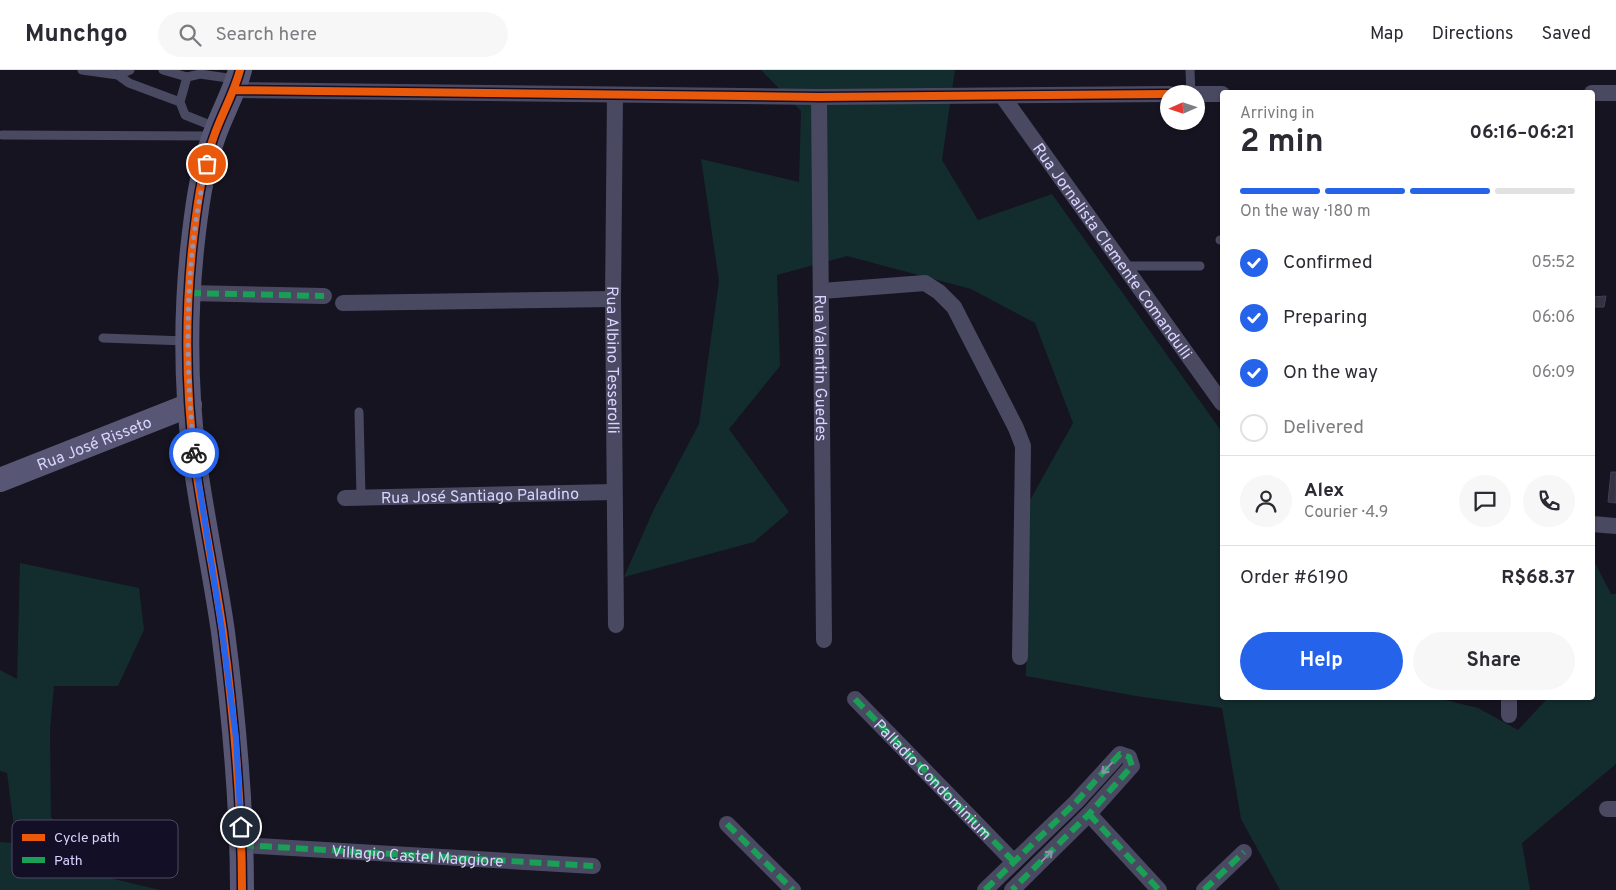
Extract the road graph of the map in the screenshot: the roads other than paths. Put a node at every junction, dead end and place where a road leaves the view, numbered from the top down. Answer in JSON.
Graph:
{"nodes":[{"id":1,"x":82,"y":70,"type":"edge"},
{"id":2,"x":130,"y":70,"type":"edge"},
{"id":3,"x":163,"y":70,"type":"edge"},
{"id":4,"x":1190,"y":70,"type":"edge"},
{"id":5,"x":118,"y":75,"type":"junction"},
{"id":6,"x":187,"y":77,"type":"junction"},
{"id":7,"x":238,"y":80,"type":"edge"},
{"id":8,"x":1191,"y":85,"type":"edge"},
{"id":9,"x":1595,"y":93,"type":"edge"},
{"id":10,"x":1616,"y":93,"type":"edge"},
{"id":11,"x":1160,"y":94,"type":"edge"},
{"id":12,"x":1205,"y":94,"type":"edge"},
{"id":13,"x":1220,"y":94,"type":"edge"},
{"id":14,"x":615,"y":96,"type":"junction"},
{"id":15,"x":819,"y":97,"type":"junction"},
{"id":16,"x":1002,"y":97,"type":"junction"},
{"id":17,"x":180,"y":102,"type":"junction"},
{"id":18,"x":216,"y":132,"type":"junction"},
{"id":19,"x":2,"y":135,"type":"dead end"},
{"id":20,"x":1125,"y":266,"type":"junction"},
{"id":21,"x":1200,"y":266,"type":"dead end"},
{"id":22,"x":822,"y":291,"type":"junction"},
{"id":23,"x":189,"y":293,"type":"junction"},
{"id":24,"x":324,"y":296,"type":"dead end"},
{"id":25,"x":613,"y":298,"type":"junction"},
{"id":26,"x":343,"y":303,"type":"dead end"},
{"id":27,"x":103,"y":338,"type":"dead end"},
{"id":28,"x":189,"y":341,"type":"junction"},
{"id":29,"x":1220,"y":400,"type":"edge"},
{"id":30,"x":190,"y":405,"type":"junction"},
{"id":31,"x":359,"y":412,"type":"dead end"},
{"id":32,"x":0,"y":480,"type":"edge"},
{"id":33,"x":614,"y":492,"type":"junction"},
{"id":34,"x":353,"y":498,"type":"joint"},
{"id":35,"x":1595,"y":524,"type":"edge"},
{"id":36,"x":1616,"y":526,"type":"edge"},
{"id":37,"x":616,"y":625,"type":"dead end"},
{"id":38,"x":824,"y":640,"type":"dead end"},
{"id":39,"x":1020,"y":657,"type":"dead end"},
{"id":40,"x":855,"y":699,"type":"dead end"},
{"id":41,"x":1508,"y":700,"type":"edge"},
{"id":42,"x":1508,"y":716,"type":"dead end"},
{"id":43,"x":1089,"y":814,"type":"junction"},
{"id":44,"x":727,"y":824,"type":"dead end"},
{"id":45,"x":242,"y":845,"type":"junction"},
{"id":46,"x":1244,"y":852,"type":"dead end"},
{"id":47,"x":1012,"y":861,"type":"junction"},
{"id":48,"x":593,"y":866,"type":"dead end"},
{"id":49,"x":242,"y":890,"type":"edge"},
{"id":50,"x":794,"y":890,"type":"edge"},
{"id":51,"x":985,"y":890,"type":"edge"},
{"id":52,"x":1012,"y":890,"type":"edge"},
{"id":53,"x":1159,"y":890,"type":"edge"},
{"id":54,"x":1204,"y":890,"type":"edge"}],
"edges":[{"from":1,"to":5,"type":"lane"},
{"from":2,"to":5,"type":"lane"},
{"from":3,"to":6,"type":"lane"},
{"from":4,"to":8,"type":"lane"},
{"from":5,"to":17,"type":"lane"},
{"from":6,"to":7,"type":"lane"},
{"from":6,"to":17,"type":"lane"},
{"from":7,"to":14,"type":"street"},
{"from":7,"to":18,"type":"main road"},
{"from":9,"to":10,"type":"street"},
{"from":11,"to":16,"type":"street"},
{"from":12,"to":13,"type":"street"},
{"from":14,"to":15,"type":"street"},
{"from":14,"to":25,"type":"street","name":"Rua Albino Tesserolli"},
{"from":15,"to":16,"type":"street"},
{"from":15,"to":22,"type":"street","name":"Rua Valentin Guedes"},
{"from":16,"to":20,"type":"street","name":"Rua Jornalista Clemente Comandulli"},
{"from":17,"to":18,"type":"lane"},
{"from":18,"to":19,"type":"lane"},
{"from":18,"to":23,"type":"main road"},
{"from":20,"to":21,"type":"lane"},
{"from":20,"to":29,"type":"street","name":"Rua Jornalista Clemente Comandulli"},
{"from":22,"to":38,"type":"street","name":"Rua Valentin Guedes"},
{"from":22,"to":39,"type":"street"},
{"from":23,"to":24,"type":"street"},
{"from":23,"to":28,"type":"main road"},
{"from":25,"to":26,"type":"street"},
{"from":25,"to":33,"type":"street","name":"Rua Albino Tesserolli"},
{"from":27,"to":28,"type":"lane"},
{"from":28,"to":30,"type":"main road"},
{"from":30,"to":32,"type":"main road","name":"Rua José Risseto"},
{"from":30,"to":45,"type":"main road"},
{"from":31,"to":34,"type":"lane"},
{"from":33,"to":34,"type":"street","name":"Rua José Santiago Paladino"},
{"from":33,"to":37,"type":"street","name":"Rua Albino Tesserolli"},
{"from":35,"to":36,"type":"street"},
{"from":40,"to":47,"type":"street","name":"Palladio Condominium"},
{"from":41,"to":42,"type":"street"},
{"from":43,"to":47,"type":"street","one_way":true},
{"from":52,"to":43,"type":"street","one_way":true},
{"from":43,"to":53,"type":"street"},
{"from":44,"to":50,"type":"street"},
{"from":45,"to":48,"type":"street","name":"Villagio Castel Maggiore"},
{"from":45,"to":49,"type":"main road"},
{"from":46,"to":54,"type":"street"},
{"from":47,"to":51,"type":"street"}]}
